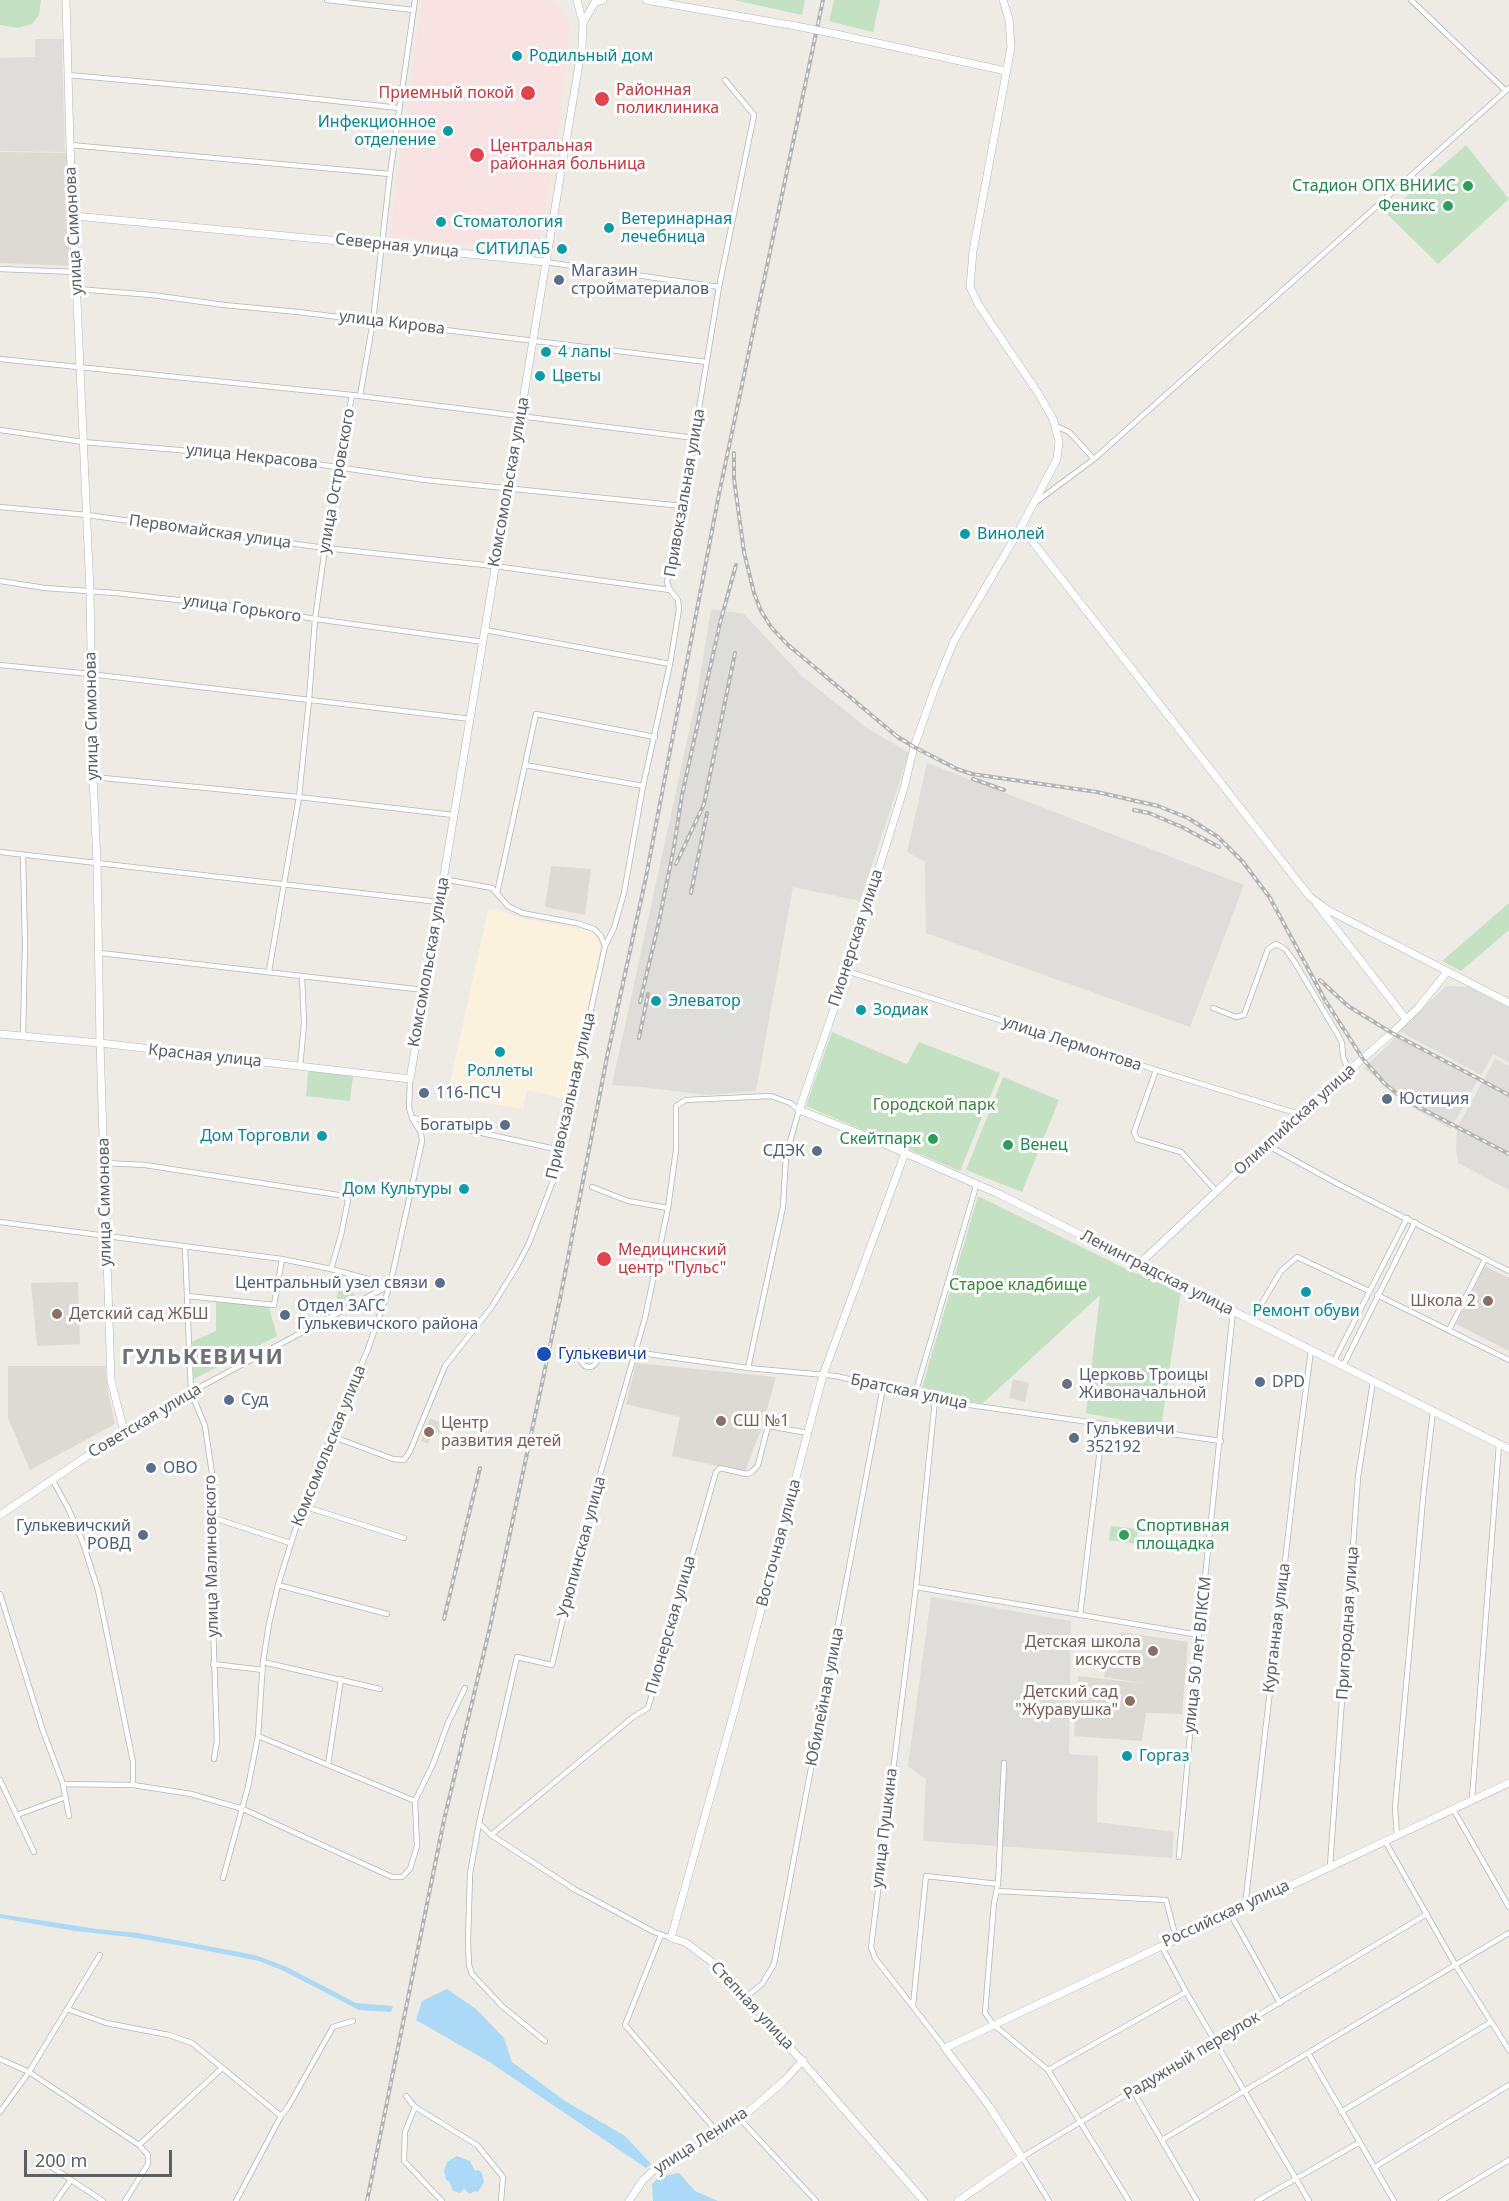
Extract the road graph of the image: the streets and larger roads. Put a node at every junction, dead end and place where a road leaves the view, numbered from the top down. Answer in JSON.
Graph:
{"nodes":[{"id":1,"x":66,"y":0,"type":"edge"},
{"id":2,"x":327,"y":0,"type":"edge"},
{"id":3,"x":415,"y":0,"type":"edge"},
{"id":4,"x":577,"y":0,"type":"edge"},
{"id":5,"x":646,"y":0,"type":"edge"},
{"id":6,"x":1003,"y":0,"type":"edge"},
{"id":7,"x":1411,"y":0,"type":"edge"},
{"id":8,"x":598,"y":1,"type":"edge"},
{"id":9,"x":413,"y":10,"type":"junction"},
{"id":10,"x":583,"y":23,"type":"junction"},
{"id":11,"x":1006,"y":71,"type":"junction"},
{"id":12,"x":68,"y":75,"type":"junction"},
{"id":13,"x":725,"y":80,"type":"dead end"},
{"id":14,"x":1507,"y":89,"type":"edge"},
{"id":15,"x":399,"y":108,"type":"junction"},
{"id":16,"x":70,"y":145,"type":"junction"},
{"id":17,"x":390,"y":174,"type":"junction"},
{"id":18,"x":74,"y":216,"type":"junction"},
{"id":19,"x":382,"y":244,"type":"junction"},
{"id":20,"x":545,"y":262,"type":"junction"},
{"id":21,"x":0,"y":269,"type":"edge"},
{"id":22,"x":76,"y":272,"type":"junction"},
{"id":23,"x":719,"y":287,"type":"junction"},
{"id":24,"x":77,"y":289,"type":"junction"},
{"id":25,"x":373,"y":321,"type":"junction"},
{"id":26,"x":533,"y":339,"type":"junction"},
{"id":27,"x":0,"y":359,"type":"edge"},
{"id":28,"x":707,"y":362,"type":"junction"},
{"id":29,"x":81,"y":367,"type":"junction"},
{"id":30,"x":352,"y":395,"type":"junction"},
{"id":31,"x":360,"y":396,"type":"junction"},
{"id":32,"x":520,"y":415,"type":"junction"},
{"id":33,"x":1056,"y":426,"type":"junction"},
{"id":34,"x":0,"y":430,"type":"edge"},
{"id":35,"x":695,"y":438,"type":"junction"},
{"id":36,"x":82,"y":442,"type":"junction"},
{"id":37,"x":1094,"y":459,"type":"junction"},
{"id":38,"x":340,"y":467,"type":"junction"},
{"id":39,"x":508,"y":489,"type":"junction"},
{"id":40,"x":1034,"y":504,"type":"junction"},
{"id":41,"x":683,"y":506,"type":"junction"},
{"id":42,"x":0,"y":507,"type":"edge"},
{"id":43,"x":87,"y":515,"type":"junction"},
{"id":44,"x":1021,"y":527,"type":"junction"},
{"id":45,"x":325,"y":548,"type":"junction"},
{"id":46,"x":494,"y":566,"type":"junction"},
{"id":47,"x":0,"y":580,"type":"edge"},
{"id":48,"x":670,"y":590,"type":"junction"},
{"id":49,"x":90,"y":591,"type":"junction"},
{"id":50,"x":315,"y":620,"type":"junction"},
{"id":51,"x":485,"y":630,"type":"junction"},
{"id":52,"x":484,"y":642,"type":"junction"},
{"id":53,"x":670,"y":664,"type":"junction"},
{"id":54,"x":0,"y":665,"type":"edge"},
{"id":55,"x":90,"y":674,"type":"junction"},
{"id":56,"x":309,"y":700,"type":"junction"},
{"id":57,"x":471,"y":719,"type":"junction"},
{"id":58,"x":655,"y":737,"type":"junction"},
{"id":59,"x":525,"y":765,"type":"junction"},
{"id":60,"x":93,"y":777,"type":"junction"},
{"id":61,"x":644,"y":786,"type":"junction"},
{"id":62,"x":299,"y":797,"type":"junction"},
{"id":63,"x":453,"y":815,"type":"junction"},
{"id":64,"x":0,"y":852,"type":"edge"},
{"id":65,"x":24,"y":855,"type":"junction"},
{"id":66,"x":97,"y":862,"type":"junction"},
{"id":67,"x":443,"y":879,"type":"junction"},
{"id":68,"x":286,"y":884,"type":"junction"},
{"id":69,"x":497,"y":893,"type":"junction"},
{"id":70,"x":1310,"y":897,"type":"junction"},
{"id":71,"x":439,"y":902,"type":"junction"},
{"id":72,"x":605,"y":946,"type":"junction"},
{"id":73,"x":100,"y":953,"type":"junction"},
{"id":74,"x":847,"y":970,"type":"junction"},
{"id":75,"x":270,"y":971,"type":"junction"},
{"id":76,"x":1447,"y":972,"type":"junction"},
{"id":77,"x":302,"y":976,"type":"junction"},
{"id":78,"x":424,"y":990,"type":"junction"},
{"id":79,"x":1509,"y":1003,"type":"edge"},
{"id":80,"x":1213,"y":1008,"type":"dead end"},
{"id":81,"x":1406,"y":1019,"type":"junction"},
{"id":82,"x":0,"y":1034,"type":"edge"},
{"id":83,"x":23,"y":1035,"type":"junction"},
{"id":84,"x":100,"y":1043,"type":"junction"},
{"id":85,"x":300,"y":1067,"type":"junction"},
{"id":86,"x":1156,"y":1071,"type":"junction"},
{"id":87,"x":1349,"y":1071,"type":"junction"},
{"id":88,"x":410,"y":1079,"type":"junction"},
{"id":89,"x":799,"y":1110,"type":"junction"},
{"id":90,"x":1299,"y":1114,"type":"junction"},
{"id":91,"x":412,"y":1118,"type":"junction"},
{"id":92,"x":1267,"y":1144,"type":"junction"},
{"id":93,"x":560,"y":1150,"type":"junction"},
{"id":94,"x":905,"y":1153,"type":"junction"},
{"id":95,"x":104,"y":1163,"type":"junction"},
{"id":96,"x":977,"y":1183,"type":"junction"},
{"id":97,"x":592,"y":1187,"type":"dead end"},
{"id":98,"x":1216,"y":1191,"type":"junction"},
{"id":99,"x":668,"y":1208,"type":"junction"},
{"id":100,"x":1407,"y":1218,"type":"junction"},
{"id":101,"x":0,"y":1221,"type":"edge"},
{"id":102,"x":1414,"y":1222,"type":"junction"},
{"id":103,"x":106,"y":1235,"type":"junction"},
{"id":104,"x":185,"y":1247,"type":"junction"},
{"id":105,"x":282,"y":1259,"type":"junction"},
{"id":106,"x":1485,"y":1259,"type":"junction"},
{"id":107,"x":1139,"y":1263,"type":"junction"},
{"id":108,"x":331,"y":1269,"type":"junction"},
{"id":109,"x":1509,"y":1271,"type":"edge"},
{"id":110,"x":390,"y":1285,"type":"junction"},
{"id":111,"x":1369,"y":1291,"type":"junction"},
{"id":112,"x":1377,"y":1295,"type":"junction"},
{"id":113,"x":187,"y":1296,"type":"junction"},
{"id":114,"x":1233,"y":1311,"type":"junction"},
{"id":115,"x":1252,"y":1320,"type":"junction"},
{"id":116,"x":1449,"y":1330,"type":"junction"},
{"id":117,"x":1311,"y":1350,"type":"junction"},
{"id":118,"x":635,"y":1354,"type":"junction"},
{"id":119,"x":596,"y":1356,"type":"dead end"},
{"id":120,"x":1509,"y":1360,"type":"edge"},
{"id":121,"x":1334,"y":1361,"type":"junction"},
{"id":122,"x":1343,"y":1366,"type":"junction"},
{"id":123,"x":748,"y":1368,"type":"junction"},
{"id":124,"x":823,"y":1375,"type":"junction"},
{"id":125,"x":1373,"y":1381,"type":"junction"},
{"id":126,"x":883,"y":1387,"type":"junction"},
{"id":127,"x":191,"y":1392,"type":"junction"},
{"id":128,"x":915,"y":1394,"type":"junction"},
{"id":129,"x":935,"y":1400,"type":"junction"},
{"id":130,"x":1433,"y":1411,"type":"junction"},
{"id":131,"x":1103,"y":1424,"type":"junction"},
{"id":132,"x":123,"y":1431,"type":"junction"},
{"id":133,"x":808,"y":1433,"type":"junction"},
{"id":134,"x":331,"y":1436,"type":"junction"},
{"id":135,"x":1221,"y":1441,"type":"junction"},
{"id":136,"x":1499,"y":1444,"type":"junction"},
{"id":137,"x":1509,"y":1449,"type":"edge"},
{"id":138,"x":52,"y":1479,"type":"junction"},
{"id":139,"x":303,"y":1506,"type":"junction"},
{"id":140,"x":0,"y":1515,"type":"edge"},
{"id":141,"x":211,"y":1517,"type":"junction"},
{"id":142,"x":404,"y":1538,"type":"dead end"},
{"id":143,"x":290,"y":1543,"type":"junction"},
{"id":144,"x":278,"y":1585,"type":"junction"},
{"id":145,"x":916,"y":1587,"type":"junction"},
{"id":146,"x":0,"y":1594,"type":"edge"},
{"id":147,"x":387,"y":1614,"type":"dead end"},
{"id":148,"x":1080,"y":1615,"type":"junction"},
{"id":149,"x":1199,"y":1635,"type":"junction"},
{"id":150,"x":263,"y":1662,"type":"junction"},
{"id":151,"x":213,"y":1664,"type":"junction"},
{"id":152,"x":263,"y":1670,"type":"junction"},
{"id":153,"x":341,"y":1679,"type":"junction"},
{"id":154,"x":465,"y":1688,"type":"dead end"},
{"id":155,"x":380,"y":1689,"type":"dead end"},
{"id":156,"x":258,"y":1736,"type":"junction"},
{"id":157,"x":214,"y":1759,"type":"dead end"},
{"id":158,"x":1004,"y":1763,"type":"dead end"},
{"id":159,"x":328,"y":1765,"type":"junction"},
{"id":160,"x":0,"y":1780,"type":"edge"},
{"id":161,"x":1509,"y":1783,"type":"edge"},
{"id":162,"x":63,"y":1784,"type":"junction"},
{"id":163,"x":133,"y":1785,"type":"junction"},
{"id":164,"x":66,"y":1797,"type":"junction"},
{"id":165,"x":1472,"y":1799,"type":"junction"},
{"id":166,"x":415,"y":1801,"type":"junction"},
{"id":167,"x":243,"y":1809,"type":"junction"},
{"id":168,"x":1453,"y":1809,"type":"junction"},
{"id":169,"x":17,"y":1815,"type":"junction"},
{"id":170,"x":69,"y":1816,"type":"dead end"},
{"id":171,"x":479,"y":1823,"type":"junction"},
{"id":172,"x":491,"y":1835,"type":"junction"},
{"id":173,"x":1397,"y":1835,"type":"junction"},
{"id":174,"x":1385,"y":1841,"type":"junction"},
{"id":175,"x":34,"y":1852,"type":"dead end"},
{"id":176,"x":1179,"y":1857,"type":"dead end"},
{"id":177,"x":1330,"y":1866,"type":"junction"},
{"id":178,"x":223,"y":1878,"type":"dead end"},
{"id":179,"x":998,"y":1884,"type":"junction"},
{"id":180,"x":997,"y":1891,"type":"junction"},
{"id":181,"x":1245,"y":1905,"type":"junction"},
{"id":182,"x":1509,"y":1907,"type":"edge"},
{"id":183,"x":1230,"y":1913,"type":"junction"},
{"id":184,"x":1427,"y":1914,"type":"junction"},
{"id":185,"x":1509,"y":1933,"type":"edge"},
{"id":186,"x":661,"y":1935,"type":"junction"},
{"id":187,"x":671,"y":1938,"type":"junction"},
{"id":188,"x":1176,"y":1938,"type":"junction"},
{"id":189,"x":1161,"y":1945,"type":"junction"},
{"id":190,"x":100,"y":1955,"type":"dead end"},
{"id":191,"x":1456,"y":1966,"type":"junction"},
{"id":192,"x":1186,"y":1992,"type":"junction"},
{"id":193,"x":746,"y":1997,"type":"junction"},
{"id":194,"x":1280,"y":2003,"type":"junction"},
{"id":195,"x":913,"y":2007,"type":"junction"},
{"id":196,"x":67,"y":2009,"type":"junction"},
{"id":197,"x":353,"y":2020,"type":"dead end"},
{"id":198,"x":1491,"y":2022,"type":"junction"},
{"id":199,"x":993,"y":2024,"type":"junction"},
{"id":200,"x":545,"y":2041,"type":"dead end"},
{"id":201,"x":1215,"y":2041,"type":"junction"},
{"id":202,"x":945,"y":2048,"type":"junction"},
{"id":203,"x":1509,"y":2050,"type":"edge"},
{"id":204,"x":1308,"y":2053,"type":"junction"},
{"id":205,"x":0,"y":2059,"type":"edge"},
{"id":206,"x":803,"y":2060,"type":"junction"},
{"id":207,"x":221,"y":2069,"type":"junction"},
{"id":208,"x":1048,"y":2070,"type":"junction"},
{"id":209,"x":29,"y":2072,"type":"junction"},
{"id":210,"x":1509,"y":2085,"type":"edge"},
{"id":211,"x":1133,"y":2091,"type":"junction"},
{"id":212,"x":1244,"y":2091,"type":"junction"},
{"id":213,"x":406,"y":2096,"type":"dead end"},
{"id":214,"x":415,"y":2107,"type":"junction"},
{"id":215,"x":0,"y":2112,"type":"edge"},
{"id":216,"x":1341,"y":2112,"type":"junction"},
{"id":217,"x":281,"y":2116,"type":"junction"},
{"id":218,"x":740,"y":2119,"type":"junction"},
{"id":219,"x":1081,"y":2122,"type":"junction"},
{"id":220,"x":718,"y":2133,"type":"junction"},
{"id":221,"x":1162,"y":2140,"type":"junction"},
{"id":222,"x":1360,"y":2142,"type":"junction"},
{"id":223,"x":139,"y":2145,"type":"junction"},
{"id":224,"x":1022,"y":2157,"type":"junction"},
{"id":225,"x":1509,"y":2160,"type":"edge"},
{"id":226,"x":50,"y":2166,"type":"dead end"},
{"id":227,"x":1375,"y":2167,"type":"junction"},
{"id":228,"x":1295,"y":2177,"type":"junction"},
{"id":229,"x":71,"y":2180,"type":"junction"},
{"id":230,"x":56,"y":2201,"type":"edge"},
{"id":231,"x":103,"y":2201,"type":"edge"},
{"id":232,"x":125,"y":2201,"type":"edge"},
{"id":233,"x":236,"y":2201,"type":"edge"},
{"id":234,"x":441,"y":2201,"type":"edge"},
{"id":235,"x":501,"y":2201,"type":"edge"},
{"id":236,"x":629,"y":2201,"type":"edge"},
{"id":237,"x":816,"y":2201,"type":"edge"},
{"id":238,"x":924,"y":2201,"type":"edge"},
{"id":239,"x":958,"y":2201,"type":"edge"},
{"id":240,"x":1049,"y":2201,"type":"edge"},
{"id":241,"x":1129,"y":2201,"type":"edge"},
{"id":242,"x":1197,"y":2201,"type":"edge"},
{"id":243,"x":1257,"y":2201,"type":"edge"},
{"id":244,"x":1309,"y":2201,"type":"edge"},
{"id":245,"x":1394,"y":2201,"type":"edge"},
{"id":246,"x":1441,"y":2201,"type":"edge"}],
"edges":[{"from":1,"to":12,"type":"street","name":"улица Симонова"},
{"from":2,"to":9,"type":"street"},
{"from":3,"to":9,"type":"street","name":"улица Островского"},
{"from":4,"to":8,"type":"street"},
{"from":4,"to":10,"type":"street","name":"Комсомольская улица"},
{"from":5,"to":11,"type":"street","bridge":true},
{"from":6,"to":11,"type":"street"},
{"from":7,"to":14,"type":"street"},
{"from":8,"to":10,"type":"street","name":"Комсомольская улица"},
{"from":9,"to":15,"type":"street","name":"улица Островского"},
{"from":10,"to":20,"type":"street","name":"Комсомольская улица"},
{"from":11,"to":33,"type":"street"},
{"from":12,"to":15,"type":"street"},
{"from":12,"to":16,"type":"street","name":"улица Симонова"},
{"from":13,"to":23,"type":"street","name":"Привокзальная улица"},
{"from":14,"to":37,"type":"street"},
{"from":15,"to":17,"type":"street","name":"улица Островского"},
{"from":16,"to":17,"type":"street"},
{"from":16,"to":18,"type":"street","name":"улица Симонова"},
{"from":17,"to":19,"type":"street","name":"улица Островского"},
{"from":18,"to":19,"type":"street","name":"Северная улица"},
{"from":18,"to":22,"type":"street","name":"улица Симонова"},
{"from":19,"to":20,"type":"street","name":"Северная улица"},
{"from":19,"to":25,"type":"street","name":"улица Островского"},
{"from":20,"to":23,"type":"street","name":"Северная улица"},
{"from":20,"to":26,"type":"street","name":"Комсомольская улица"},
{"from":21,"to":22,"type":"street"},
{"from":22,"to":24,"type":"street","name":"улица Симонова"},
{"from":23,"to":28,"type":"street","name":"Привокзальная улица"},
{"from":24,"to":25,"type":"street","name":"улица Кирова"},
{"from":24,"to":29,"type":"street","name":"улица Симонова"},
{"from":25,"to":26,"type":"street","name":"улица Кирова"},
{"from":25,"to":31,"type":"street","name":"улица Островского"},
{"from":26,"to":28,"type":"street","name":"улица Кирова"},
{"from":26,"to":32,"type":"street","name":"Комсомольская улица"},
{"from":27,"to":29,"type":"street"},
{"from":28,"to":35,"type":"street","name":"Привокзальная улица"},
{"from":29,"to":30,"type":"street"},
{"from":29,"to":36,"type":"street","name":"улица Симонова"},
{"from":30,"to":31,"type":"street","name":"улица Островского"},
{"from":30,"to":38,"type":"street","name":"улица Островского"},
{"from":31,"to":32,"type":"street"},
{"from":32,"to":35,"type":"street"},
{"from":32,"to":39,"type":"street","name":"Комсомольская улица"},
{"from":33,"to":37,"type":"street"},
{"from":33,"to":40,"type":"street","name":"Пионерская улица"},
{"from":34,"to":36,"type":"street","name":"улица Некрасова"},
{"from":35,"to":41,"type":"street","name":"Привокзальная улица"},
{"from":36,"to":38,"type":"street","name":"улица Некрасова"},
{"from":36,"to":43,"type":"street","name":"улица Симонова"},
{"from":37,"to":40,"type":"street"},
{"from":38,"to":39,"type":"street","name":"улица Некрасова"},
{"from":38,"to":45,"type":"street","name":"улица Островского"},
{"from":39,"to":41,"type":"street","name":"улица Некрасова"},
{"from":39,"to":46,"type":"street","name":"Комсомольская улица"},
{"from":40,"to":44,"type":"street","name":"Пионерская улица"},
{"from":41,"to":48,"type":"street","name":"Привокзальная улица"},
{"from":42,"to":43,"type":"street","name":"Первомайская улица"},
{"from":43,"to":45,"type":"street","name":"Первомайская улица"},
{"from":43,"to":49,"type":"street","name":"улица Симонова"},
{"from":44,"to":70,"type":"street"},
{"from":44,"to":74,"type":"street","name":"Пионерская улица"},
{"from":45,"to":46,"type":"street","name":"Первомайская улица"},
{"from":45,"to":50,"type":"street","name":"улица Островского"},
{"from":46,"to":48,"type":"street","name":"Первомайская улица"},
{"from":46,"to":51,"type":"street","name":"Комсомольская улица"},
{"from":47,"to":49,"type":"street","name":"улица Горького"},
{"from":48,"to":53,"type":"street","name":"Привокзальная улица"},
{"from":49,"to":50,"type":"street","name":"улица Горького"},
{"from":49,"to":55,"type":"street","name":"улица Симонова"},
{"from":50,"to":52,"type":"street","name":"улица Горького"},
{"from":50,"to":56,"type":"street","name":"улица Островского"},
{"from":51,"to":52,"type":"street","name":"Комсомольская улица"},
{"from":51,"to":53,"type":"street"},
{"from":52,"to":57,"type":"street","name":"Комсомольская улица"},
{"from":53,"to":58,"type":"street","name":"Привокзальная улица"},
{"from":54,"to":55,"type":"street"},
{"from":55,"to":56,"type":"street"},
{"from":55,"to":60,"type":"street","name":"улица Симонова"},
{"from":56,"to":57,"type":"street"},
{"from":56,"to":62,"type":"street","name":"улица Островского"},
{"from":57,"to":63,"type":"street","name":"Комсомольская улица"},
{"from":58,"to":59,"type":"street"},
{"from":58,"to":61,"type":"street","name":"Привокзальная улица"},
{"from":59,"to":61,"type":"street"},
{"from":59,"to":69,"type":"street"},
{"from":60,"to":62,"type":"street"},
{"from":60,"to":66,"type":"street","name":"улица Симонова"},
{"from":61,"to":72,"type":"street","name":"Привокзальная улица"},
{"from":62,"to":63,"type":"street"},
{"from":62,"to":68,"type":"street","name":"улица Островского"},
{"from":63,"to":67,"type":"street","name":"Комсомольская улица"},
{"from":64,"to":65,"type":"street"},
{"from":65,"to":66,"type":"street"},
{"from":65,"to":83,"type":"street"},
{"from":66,"to":68,"type":"street"},
{"from":66,"to":73,"type":"street","name":"улица Симонова"},
{"from":67,"to":69,"type":"street"},
{"from":67,"to":71,"type":"street","name":"Комсомольская улица"},
{"from":68,"to":71,"type":"street"},
{"from":68,"to":75,"type":"street","name":"улица Островского"},
{"from":69,"to":72,"type":"street"},
{"from":70,"to":76,"type":"street"},
{"from":70,"to":81,"type":"street"},
{"from":71,"to":78,"type":"street","name":"Комсомольская улица"},
{"from":72,"to":93,"type":"street","name":"Привокзальная улица"},
{"from":73,"to":75,"type":"street"},
{"from":73,"to":84,"type":"street","name":"улица Симонова"},
{"from":74,"to":86,"type":"street","name":"улица Лермонтова"},
{"from":74,"to":89,"type":"street","name":"Пионерская улица"},
{"from":75,"to":77,"type":"street"},
{"from":76,"to":79,"type":"street"},
{"from":76,"to":81,"type":"street","name":"Олимпийская улица"},
{"from":77,"to":78,"type":"street"},
{"from":77,"to":85,"type":"street"},
{"from":78,"to":88,"type":"street","name":"Комсомольская улица"},
{"from":80,"to":87,"type":"street"},
{"from":81,"to":87,"type":"street","name":"Олимпийская улица"},
{"from":82,"to":83,"type":"street","name":"Красная улица"},
{"from":83,"to":84,"type":"street","name":"Красная улица"},
{"from":84,"to":85,"type":"street","name":"Красная улица"},
{"from":84,"to":95,"type":"street","name":"улица Симонова"},
{"from":85,"to":88,"type":"street","name":"Красная улица"},
{"from":86,"to":90,"type":"street","name":"улица Лермонтова"},
{"from":86,"to":98,"type":"street"},
{"from":87,"to":90,"type":"street","name":"Олимпийская улица"},
{"from":88,"to":91,"type":"street","name":"Комсомольская улица"},
{"from":89,"to":94,"type":"street","name":"Ленинградская улица"},
{"from":89,"to":99,"type":"street","name":"Урюпинская улица"},
{"from":89,"to":123,"type":"street","name":"Пионерская улица"},
{"from":90,"to":92,"type":"street","name":"Олимпийская улица"},
{"from":91,"to":93,"type":"street"},
{"from":91,"to":110,"type":"street","name":"Комсомольская улица"},
{"from":92,"to":98,"type":"street","name":"Олимпийская улица"},
{"from":92,"to":100,"type":"street"},
{"from":93,"to":134,"type":"street","name":"Привокзальная улица"},
{"from":94,"to":96,"type":"street","name":"Ленинградская улица"},
{"from":94,"to":124,"type":"street","name":"Восточная улица"},
{"from":95,"to":103,"type":"street","name":"улица Симонова"},
{"from":95,"to":108,"type":"street"},
{"from":96,"to":107,"type":"street","name":"Ленинградская улица"},
{"from":96,"to":128,"type":"street"},
{"from":97,"to":99,"type":"street"},
{"from":98,"to":107,"type":"street","name":"Олимпийская улица"},
{"from":99,"to":118,"type":"street","name":"Урюпинская улица"},
{"from":100,"to":102,"type":"street"},
{"from":100,"to":111,"type":"street"},
{"from":101,"to":103,"type":"street"},
{"from":102,"to":106,"type":"street"},
{"from":102,"to":112,"type":"street"},
{"from":103,"to":104,"type":"street"},
{"from":103,"to":132,"type":"street","name":"улица Симонова"},
{"from":104,"to":105,"type":"street"},
{"from":104,"to":113,"type":"street","name":"улица Малиновского"},
{"from":105,"to":108,"type":"street"},
{"from":105,"to":113,"type":"street"},
{"from":106,"to":109,"type":"street"},
{"from":106,"to":116,"type":"street"},
{"from":107,"to":114,"type":"street","name":"Ленинградская улица"},
{"from":108,"to":110,"type":"street"},
{"from":110,"to":127,"type":"street","name":"Советская улица"},
{"from":110,"to":134,"type":"street","name":"Комсомольская улица"},
{"from":111,"to":115,"type":"street"},
{"from":111,"to":121,"type":"street"},
{"from":112,"to":116,"type":"street"},
{"from":112,"to":122,"type":"street"},
{"from":113,"to":127,"type":"street","name":"улица Малиновского"},
{"from":114,"to":115,"type":"street","name":"Ленинградская улица"},
{"from":114,"to":135,"type":"street","name":"улица 50 лет ВЛКСМ"},
{"from":115,"to":117,"type":"street","name":"Ленинградская улица"},
{"from":116,"to":120,"type":"street"},
{"from":117,"to":121,"type":"street","name":"Ленинградская улица"},
{"from":117,"to":181,"type":"street","name":"Курганная улица"},
{"from":118,"to":119,"type":"street","name":"Братская улица"},
{"from":118,"to":123,"type":"street","name":"Братская улица"},
{"from":118,"to":171,"type":"street","name":"Урюпинская улица"},
{"from":121,"to":122,"type":"street","name":"Ленинградская улица"},
{"from":122,"to":125,"type":"street","name":"Ленинградская улица"},
{"from":123,"to":124,"type":"street","name":"Братская улица"},
{"from":124,"to":126,"type":"street","name":"Братская улица"},
{"from":124,"to":133,"type":"street","name":"Восточная улица"},
{"from":125,"to":130,"type":"street","name":"Ленинградская улица"},
{"from":125,"to":177,"type":"street","name":"Пригородная улица"},
{"from":126,"to":128,"type":"street","name":"Братская улица"},
{"from":126,"to":193,"type":"street","name":"Юбилейная улица"},
{"from":127,"to":132,"type":"street","name":"Советская улица"},
{"from":127,"to":141,"type":"street","name":"улица Малиновского"},
{"from":128,"to":129,"type":"street","name":"Братская улица"},
{"from":129,"to":131,"type":"street","name":"Братская улица"},
{"from":129,"to":145,"type":"street","name":"улица Пушкина"},
{"from":130,"to":136,"type":"street","name":"Ленинградская улица"},
{"from":130,"to":173,"type":"street"},
{"from":131,"to":135,"type":"street","name":"Братская улица"},
{"from":131,"to":148,"type":"street"},
{"from":132,"to":138,"type":"street","name":"Советская улица"},
{"from":133,"to":172,"type":"street","name":"Пионерская улица"},
{"from":133,"to":187,"type":"street","name":"Восточная улица"},
{"from":134,"to":139,"type":"street","name":"Комсомольская улица"},
{"from":135,"to":149,"type":"street","name":"улица 50 лет ВЛКСМ"},
{"from":136,"to":137,"type":"street","name":"Ленинградская улица"},
{"from":136,"to":165,"type":"street"},
{"from":138,"to":140,"type":"street","name":"Советская улица"},
{"from":138,"to":163,"type":"street"},
{"from":139,"to":142,"type":"street"},
{"from":139,"to":143,"type":"street","name":"Комсомольская улица"},
{"from":141,"to":143,"type":"street"},
{"from":141,"to":151,"type":"street","name":"улица Малиновского"},
{"from":143,"to":144,"type":"street","name":"Комсомольская улица"},
{"from":144,"to":147,"type":"street"},
{"from":144,"to":150,"type":"street","name":"Комсомольская улица"},
{"from":145,"to":148,"type":"street"},
{"from":145,"to":195,"type":"street","name":"улица Пушкина"},
{"from":146,"to":162,"type":"street"},
{"from":148,"to":149,"type":"street"},
{"from":149,"to":176,"type":"street","name":"улица 50 лет ВЛКСМ"},
{"from":150,"to":152,"type":"street","name":"Комсомольская улица"},
{"from":150,"to":153,"type":"street"},
{"from":151,"to":152,"type":"street"},
{"from":151,"to":157,"type":"street","name":"улица Малиновского"},
{"from":152,"to":156,"type":"street","name":"Комсомольская улица"},
{"from":153,"to":155,"type":"street"},
{"from":153,"to":159,"type":"street"},
{"from":154,"to":166,"type":"street"},
{"from":156,"to":159,"type":"street"},
{"from":156,"to":167,"type":"street","name":"Комсомольская улица"},
{"from":158,"to":179,"type":"street"},
{"from":159,"to":166,"type":"street"},
{"from":160,"to":169,"type":"street"},
{"from":161,"to":165,"type":"street","name":"Российская улица"},
{"from":162,"to":163,"type":"street"},
{"from":162,"to":164,"type":"street"},
{"from":163,"to":167,"type":"street"},
{"from":164,"to":169,"type":"street"},
{"from":164,"to":170,"type":"street"},
{"from":165,"to":168,"type":"street","name":"Российская улица"},
{"from":166,"to":167,"type":"street"},
{"from":167,"to":178,"type":"street","name":"Комсомольская улица"},
{"from":168,"to":173,"type":"street","name":"Российская улица"},
{"from":168,"to":182,"type":"street"},
{"from":169,"to":175,"type":"street"},
{"from":171,"to":172,"type":"street","name":"Степная улица"},
{"from":171,"to":200,"type":"street","name":"Урюпинская улица"},
{"from":172,"to":186,"type":"street","name":"Степная улица"},
{"from":173,"to":174,"type":"street","name":"Российская улица"},
{"from":174,"to":177,"type":"street","name":"Российская улица"},
{"from":174,"to":184,"type":"street"},
{"from":177,"to":181,"type":"street","name":"Российская улица"},
{"from":179,"to":180,"type":"street"},
{"from":179,"to":195,"type":"street"},
{"from":180,"to":188,"type":"street"},
{"from":180,"to":199,"type":"street"},
{"from":181,"to":183,"type":"street","name":"Российская улица"},
{"from":183,"to":188,"type":"street","name":"Российская улица"},
{"from":183,"to":194,"type":"street"},
{"from":184,"to":191,"type":"street"},
{"from":184,"to":194,"type":"street","name":"Радужный переулок"},
{"from":185,"to":191,"type":"street"},
{"from":186,"to":187,"type":"street","name":"Степная улица"},
{"from":186,"to":220,"type":"street"},
{"from":187,"to":193,"type":"street","name":"Степная улица"},
{"from":188,"to":189,"type":"street","name":"Российская улица"},
{"from":189,"to":192,"type":"street"},
{"from":189,"to":199,"type":"street","name":"Российская улица"},
{"from":190,"to":196,"type":"street"},
{"from":191,"to":198,"type":"street"},
{"from":191,"to":204,"type":"street"},
{"from":192,"to":201,"type":"street"},
{"from":192,"to":208,"type":"street"},
{"from":193,"to":206,"type":"street","name":"Степная улица"},
{"from":194,"to":201,"type":"street","name":"Радужный переулок"},
{"from":195,"to":202,"type":"street","name":"улица Пушкина"},
{"from":196,"to":207,"type":"street"},
{"from":196,"to":209,"type":"street"},
{"from":197,"to":217,"type":"street"},
{"from":198,"to":203,"type":"street"},
{"from":198,"to":216,"type":"street"},
{"from":199,"to":202,"type":"street","name":"Российская улица"},
{"from":199,"to":208,"type":"street"},
{"from":201,"to":211,"type":"street","name":"Радужный переулок"},
{"from":201,"to":212,"type":"street"},
{"from":202,"to":224,"type":"street","name":"улица Пушкина"},
{"from":204,"to":212,"type":"street"},
{"from":204,"to":216,"type":"street"},
{"from":205,"to":209,"type":"street"},
{"from":206,"to":218,"type":"street","name":"улица Ленина"},
{"from":206,"to":238,"type":"street","name":"Степная улица"},
{"from":207,"to":217,"type":"street"},
{"from":207,"to":223,"type":"street"},
{"from":208,"to":219,"type":"street"},
{"from":209,"to":215,"type":"street"},
{"from":209,"to":223,"type":"street"},
{"from":210,"to":227,"type":"street"},
{"from":211,"to":219,"type":"street","name":"Радужный переулок"},
{"from":211,"to":221,"type":"street"},
{"from":212,"to":221,"type":"street"},
{"from":212,"to":228,"type":"street"},
{"from":213,"to":214,"type":"street"},
{"from":214,"to":234,"type":"street"},
{"from":214,"to":235,"type":"street"},
{"from":216,"to":222,"type":"street"},
{"from":217,"to":233,"type":"street"},
{"from":218,"to":220,"type":"street","name":"улица Ленина"},
{"from":218,"to":237,"type":"street"},
{"from":219,"to":224,"type":"street","name":"Радужный переулок"},
{"from":219,"to":241,"type":"street"},
{"from":220,"to":236,"type":"street","name":"улица Ленина"},
{"from":221,"to":242,"type":"street"},
{"from":222,"to":227,"type":"street"},
{"from":222,"to":228,"type":"street"},
{"from":223,"to":232,"type":"street"},
{"from":224,"to":239,"type":"street","name":"Радужный переулок"},
{"from":224,"to":240,"type":"street","name":"улица Пушкина"},
{"from":225,"to":246,"type":"street"},
{"from":226,"to":229,"type":"street"},
{"from":227,"to":245,"type":"street"},
{"from":228,"to":243,"type":"street"},
{"from":228,"to":244,"type":"street"},
{"from":229,"to":230,"type":"street"},
{"from":229,"to":231,"type":"street"}]}
